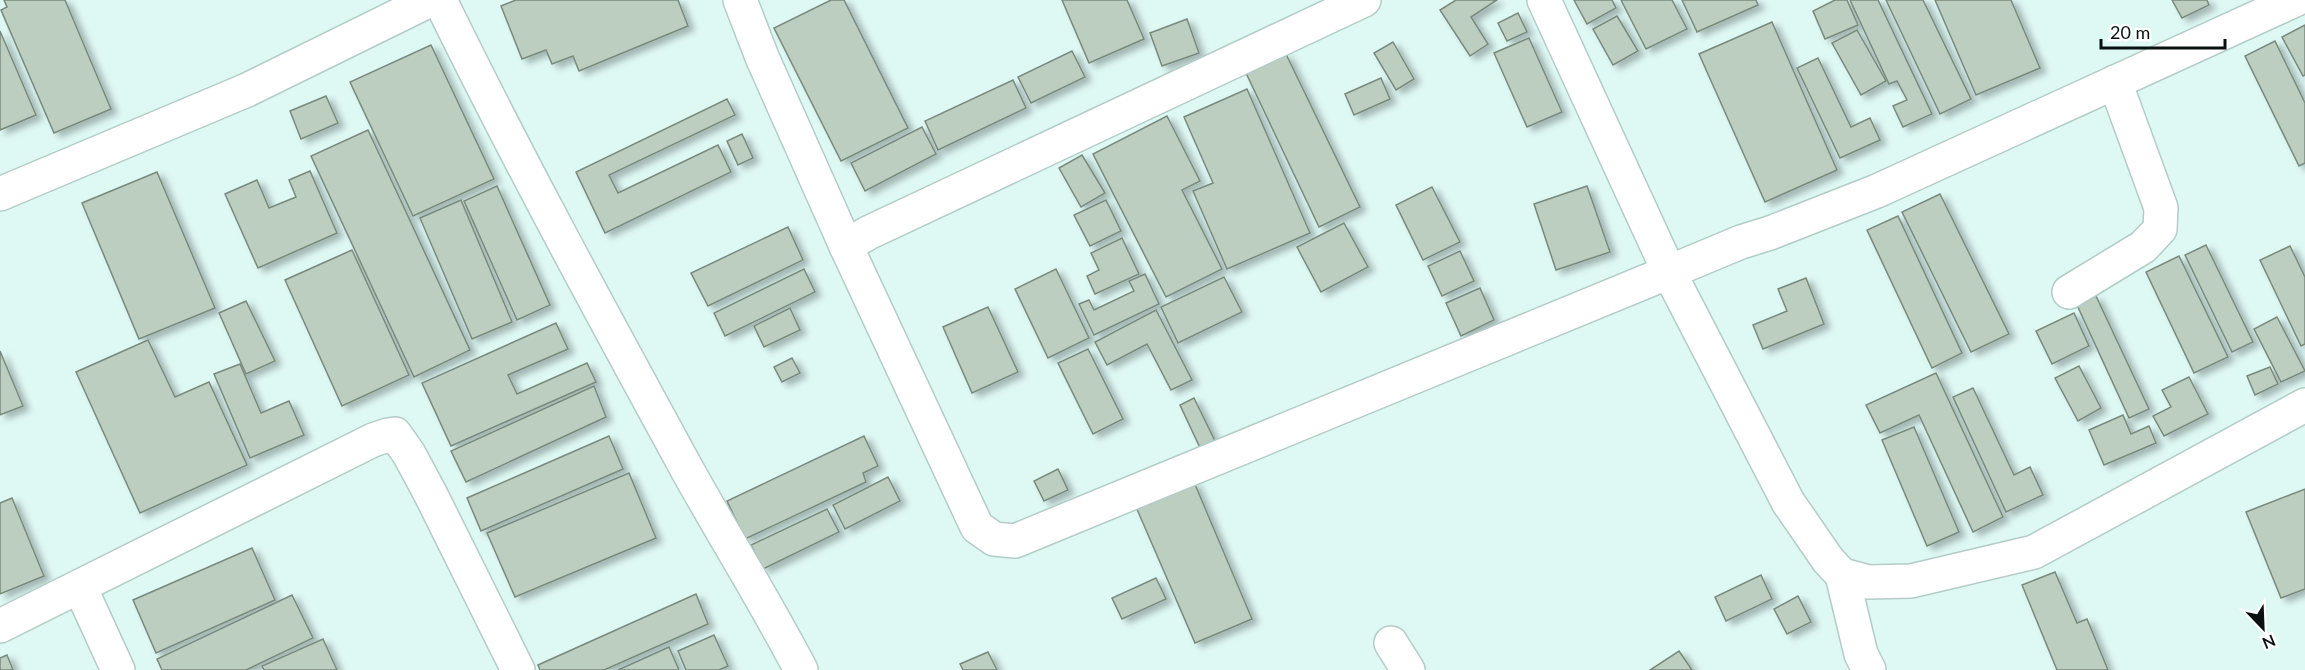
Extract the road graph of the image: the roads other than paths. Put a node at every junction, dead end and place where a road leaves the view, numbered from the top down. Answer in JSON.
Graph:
{"nodes":[{"id":1,"x":430,"y":0,"type":"edge"},
{"id":2,"x":440,"y":0,"type":"edge"},
{"id":3,"x":740,"y":0,"type":"edge"},
{"id":4,"x":1364,"y":0,"type":"edge"},
{"id":5,"x":1544,"y":0,"type":"edge"},
{"id":6,"x":2295,"y":0,"type":"edge"},
{"id":7,"x":2115,"y":82,"type":"junction"},
{"id":8,"x":0,"y":194,"type":"edge"},
{"id":9,"x":846,"y":246,"type":"junction"},
{"id":10,"x":1669,"y":272,"type":"junction"},
{"id":11,"x":2069,"y":291,"type":"dead end"},
{"id":12,"x":2305,"y":405,"type":"edge"},
{"id":13,"x":1842,"y":575,"type":"junction"},
{"id":14,"x":80,"y":587,"type":"junction"},
{"id":15,"x":0,"y":626,"type":"edge"},
{"id":16,"x":1391,"y":643,"type":"dead end"},
{"id":17,"x":118,"y":670,"type":"edge"},
{"id":18,"x":518,"y":670,"type":"edge"},
{"id":19,"x":801,"y":670,"type":"edge"},
{"id":20,"x":1408,"y":670,"type":"edge"},
{"id":21,"x":1869,"y":670,"type":"edge"}],
"edges":[{"from":1,"to":8,"type":"street"},
{"from":2,"to":19,"type":"street"},
{"from":3,"to":9,"type":"street"},
{"from":4,"to":9,"type":"street"},
{"from":5,"to":10,"type":"street"},
{"from":6,"to":7,"type":"street"},
{"from":7,"to":10,"type":"street"},
{"from":7,"to":11,"type":"street"},
{"from":9,"to":10,"type":"street"},
{"from":10,"to":13,"type":"street"},
{"from":12,"to":13,"type":"street"},
{"from":13,"to":21,"type":"street"},
{"from":14,"to":15,"type":"street"},
{"from":14,"to":17,"type":"street"},
{"from":14,"to":18,"type":"street"},
{"from":16,"to":20,"type":"street"}]}
